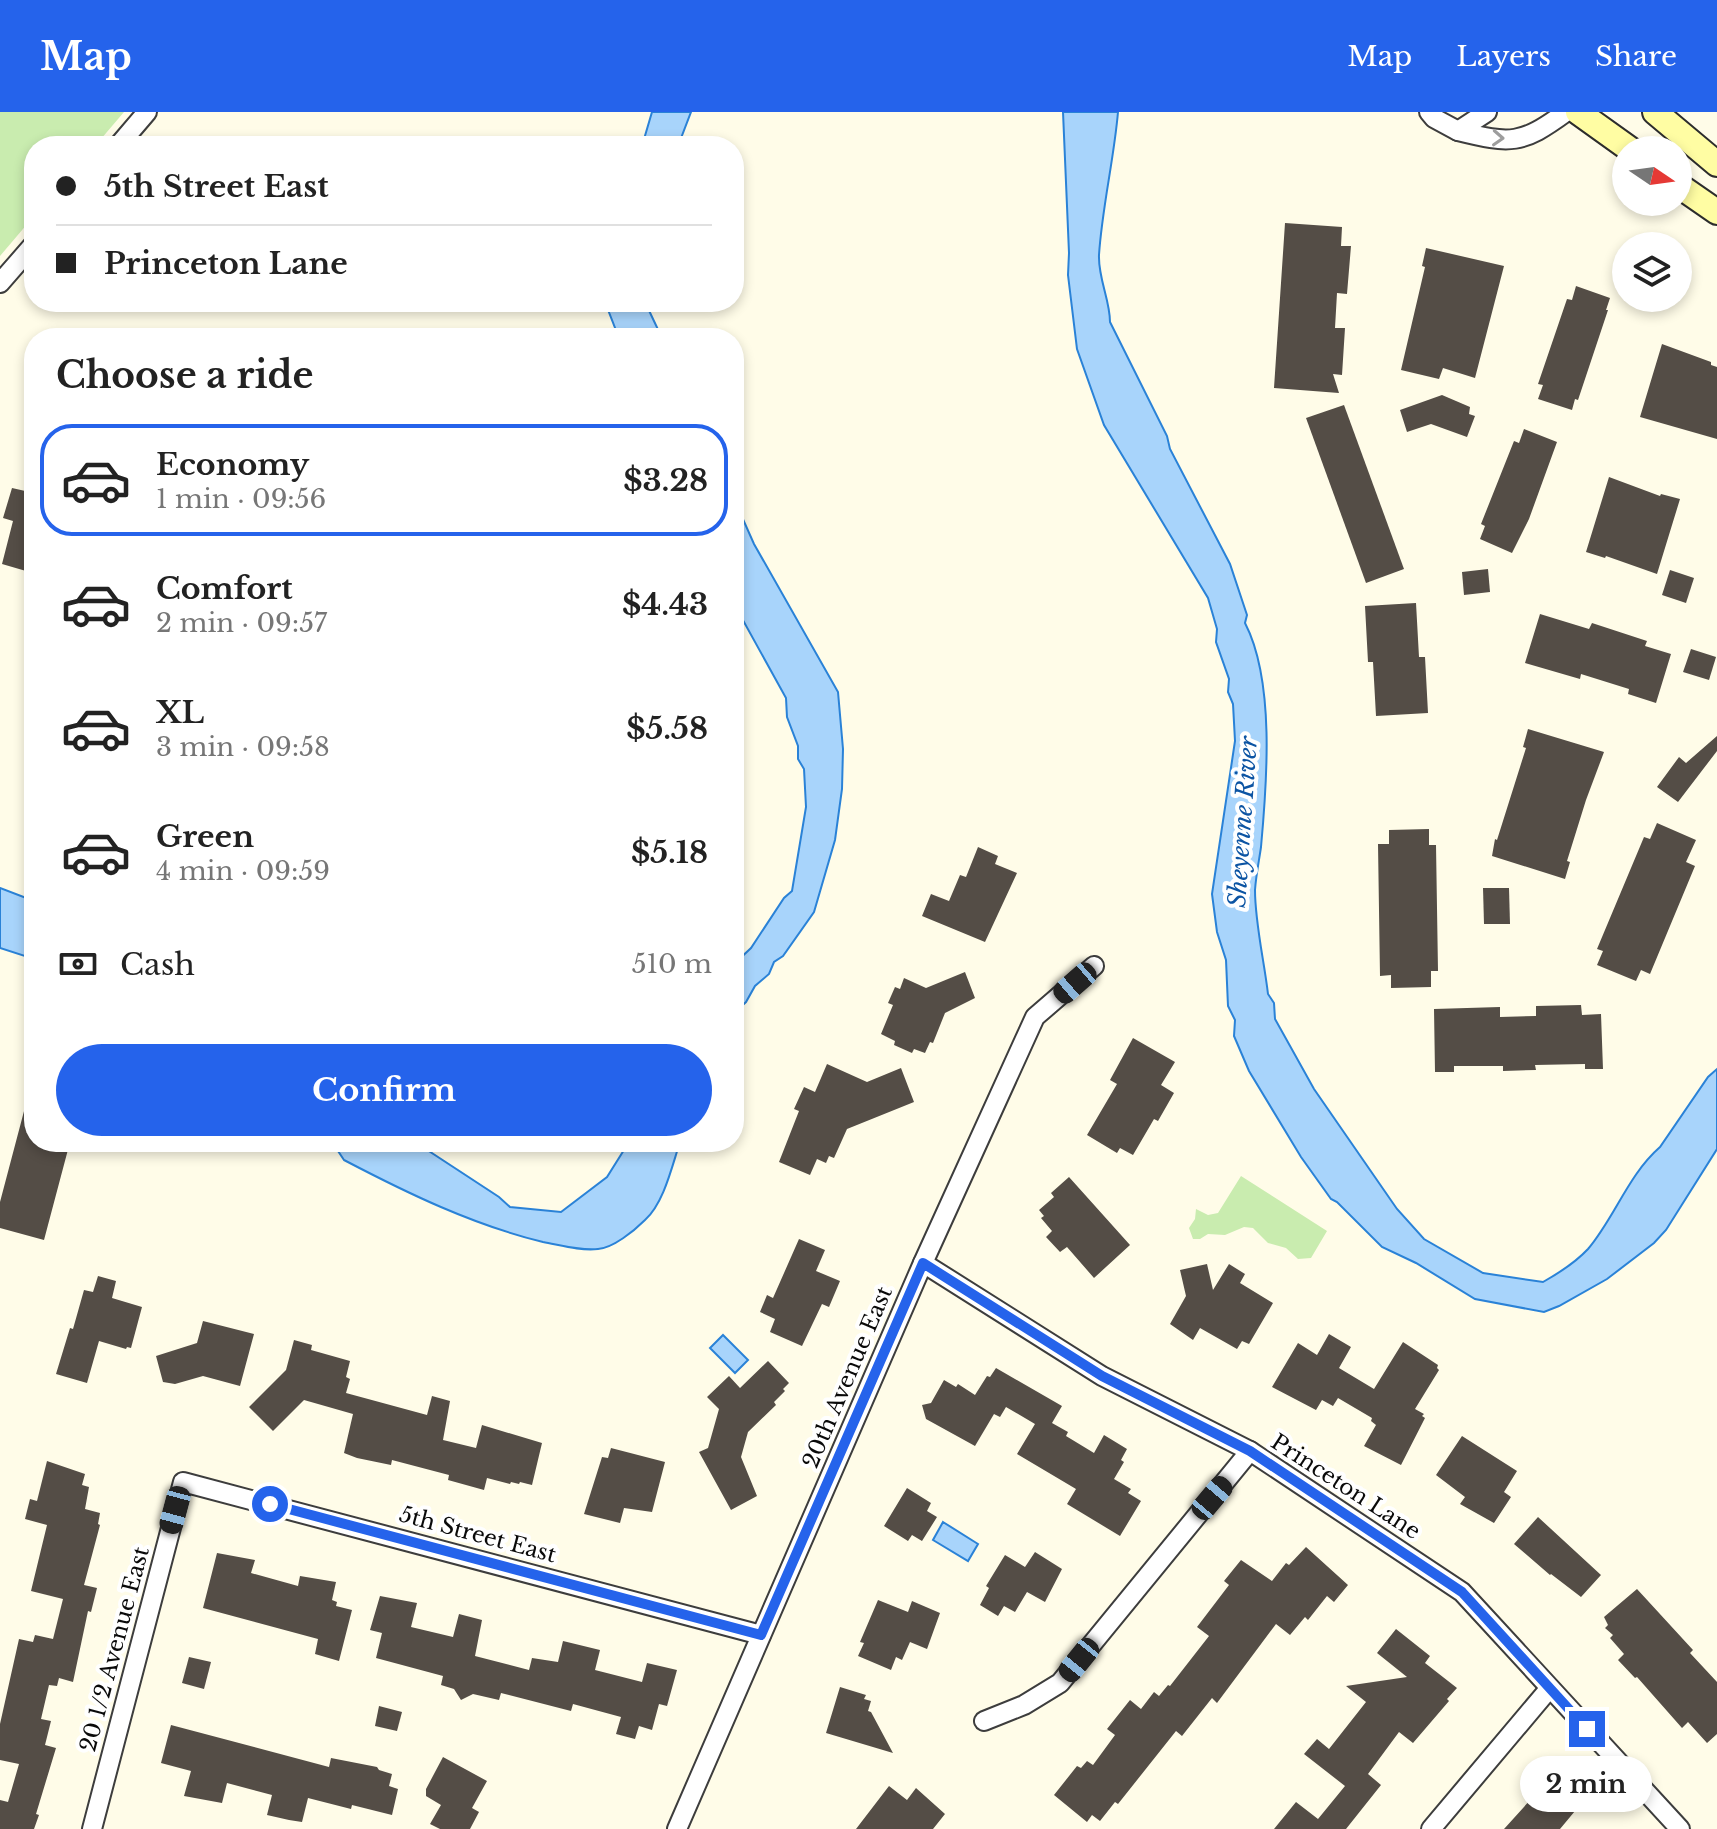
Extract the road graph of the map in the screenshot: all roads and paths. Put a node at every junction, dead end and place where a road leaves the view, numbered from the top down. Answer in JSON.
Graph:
{"nodes":[{"id":1,"x":147,"y":112,"type":"edge"},
{"id":2,"x":1429,"y":112,"type":"edge"},
{"id":3,"x":1487,"y":112,"type":"edge"},
{"id":4,"x":1566,"y":112,"type":"edge"},
{"id":5,"x":1578,"y":112,"type":"edge"},
{"id":6,"x":1655,"y":112,"type":"edge"},
{"id":7,"x":1458,"y":131,"type":"junction"},
{"id":8,"x":127,"y":136,"type":"edge"},
{"id":9,"x":1612,"y":136,"type":"edge"},
{"id":10,"x":1717,"y":164,"type":"edge"},
{"id":11,"x":1692,"y":195,"type":"edge"},
{"id":12,"x":1717,"y":212,"type":"edge"},
{"id":13,"x":24,"y":255,"type":"edge"},
{"id":14,"x":0,"y":283,"type":"edge"},
{"id":15,"x":1094,"y":966,"type":"dead end"},
{"id":16,"x":923,"y":1263,"type":"junction"},
{"id":17,"x":1250,"y":1451,"type":"junction"},
{"id":18,"x":183,"y":1482,"type":"joint"},
{"id":19,"x":761,"y":1635,"type":"junction"},
{"id":20,"x":1549,"y":1689,"type":"junction"},
{"id":21,"x":984,"y":1721,"type":"dead end"},
{"id":22,"x":92,"y":1829,"type":"edge"},
{"id":23,"x":677,"y":1829,"type":"edge"},
{"id":24,"x":1431,"y":1829,"type":"edge"},
{"id":25,"x":1680,"y":1829,"type":"edge"}],
"edges":[{"from":1,"to":8,"type":"street"},
{"from":2,"to":7,"type":"street"},
{"from":3,"to":7,"type":"street"},
{"from":7,"to":4,"type":"street","one_way":true},
{"from":5,"to":9,"type":"main road"},
{"from":6,"to":10,"type":"main road"},
{"from":11,"to":12,"type":"main road"},
{"from":13,"to":14,"type":"street"},
{"from":15,"to":16,"type":"street","name":"20th Avenue East"},
{"from":16,"to":17,"type":"street","name":"Princeton Lane"},
{"from":16,"to":19,"type":"street","name":"20th Avenue East"},
{"from":17,"to":20,"type":"street","name":"Princeton Lane"},
{"from":17,"to":21,"type":"street"},
{"from":18,"to":19,"type":"street","name":"5th Street East"},
{"from":18,"to":22,"type":"street","name":"20 1/2 Avenue East"},
{"from":19,"to":23,"type":"street","name":"20th Avenue East"},
{"from":20,"to":24,"type":"street"},
{"from":20,"to":25,"type":"street","name":"Princeton Lane"}]}
